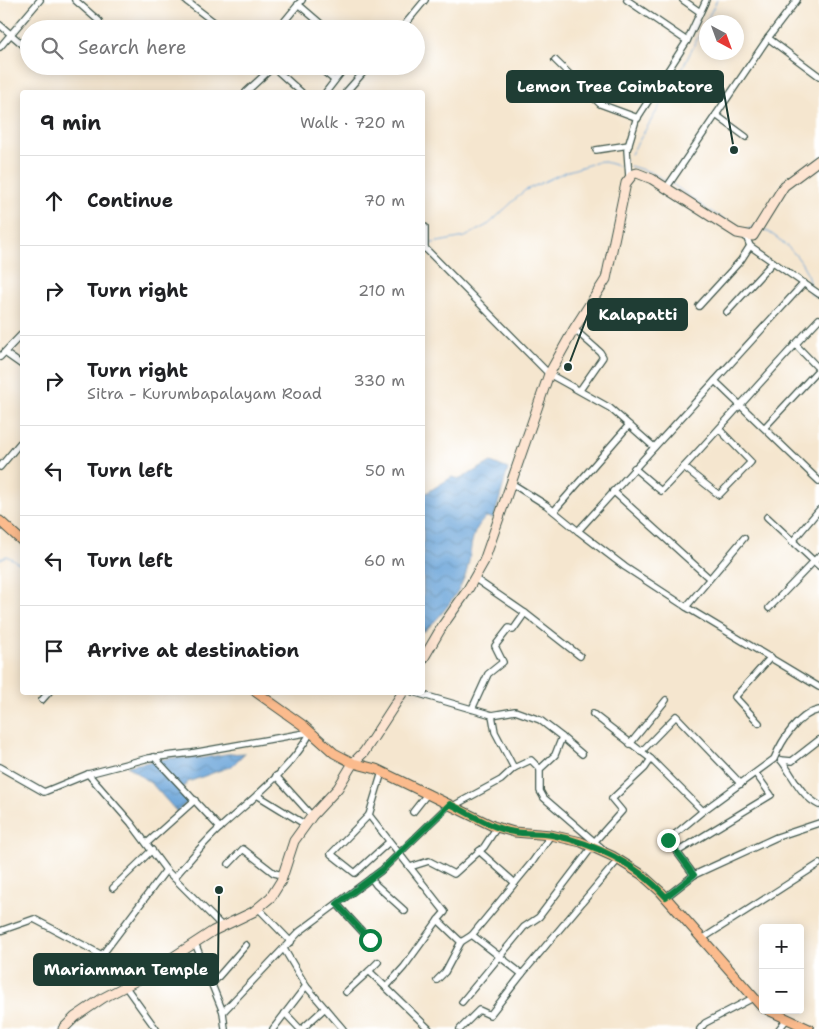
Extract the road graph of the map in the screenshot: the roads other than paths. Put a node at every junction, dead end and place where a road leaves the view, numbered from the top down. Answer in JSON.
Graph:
{"nodes":[{"id":1,"x":40,"y":0,"type":"edge"},
{"id":2,"x":76,"y":0,"type":"edge"},
{"id":3,"x":185,"y":0,"type":"edge"},
{"id":4,"x":425,"y":0,"type":"edge"},
{"id":5,"x":627,"y":0,"type":"edge"},
{"id":6,"x":683,"y":0,"type":"edge"},
{"id":7,"x":706,"y":0,"type":"edge"},
{"id":8,"x":797,"y":0,"type":"edge"},
{"id":9,"x":300,"y":2,"type":"edge"},
{"id":10,"x":700,"y":12,"type":"junction"},
{"id":11,"x":22,"y":20,"type":"edge"},
{"id":12,"x":98,"y":20,"type":"edge"},
{"id":13,"x":211,"y":20,"type":"edge"},
{"id":14,"x":285,"y":20,"type":"edge"},
{"id":15,"x":319,"y":20,"type":"edge"},
{"id":16,"x":408,"y":20,"type":"edge"},
{"id":17,"x":20,"y":23,"type":"edge"},
{"id":18,"x":0,"y":25,"type":"edge"},
{"id":19,"x":10,"y":34,"type":"junction"},
{"id":20,"x":768,"y":38,"type":"junction"},
{"id":21,"x":687,"y":41,"type":"junction"},
{"id":22,"x":20,"y":42,"type":"edge"},
{"id":23,"x":0,"y":47,"type":"edge"},
{"id":24,"x":555,"y":60,"type":"dead end"},
{"id":25,"x":264,"y":75,"type":"edge"},
{"id":26,"x":282,"y":75,"type":"edge"},
{"id":27,"x":328,"y":75,"type":"edge"},
{"id":28,"x":338,"y":75,"type":"edge"},
{"id":29,"x":360,"y":75,"type":"edge"},
{"id":30,"x":819,"y":76,"type":"edge"},
{"id":31,"x":334,"y":80,"type":"junction"},
{"id":32,"x":248,"y":90,"type":"edge"},
{"id":33,"x":299,"y":90,"type":"edge"},
{"id":34,"x":327,"y":90,"type":"edge"},
{"id":35,"x":348,"y":90,"type":"edge"},
{"id":36,"x":716,"y":115,"type":"junction"},
{"id":37,"x":638,"y":118,"type":"junction"},
{"id":38,"x":746,"y":137,"type":"dead end"},
{"id":39,"x":628,"y":148,"type":"junction"},
{"id":40,"x":596,"y":150,"type":"dead end"},
{"id":41,"x":819,"y":160,"type":"edge"},
{"id":42,"x":628,"y":174,"type":"junction"},
{"id":43,"x":669,"y":184,"type":"junction"},
{"id":44,"x":425,"y":227,"type":"dead end"},
{"id":45,"x":425,"y":234,"type":"edge"},
{"id":46,"x":746,"y":236,"type":"junction"},
{"id":47,"x":750,"y":246,"type":"junction"},
{"id":48,"x":425,"y":249,"type":"edge"},
{"id":49,"x":772,"y":262,"type":"junction"},
{"id":50,"x":808,"y":286,"type":"junction"},
{"id":51,"x":819,"y":294,"type":"edge"},
{"id":52,"x":699,"y":306,"type":"dead end"},
{"id":53,"x":727,"y":312,"type":"dead end"},
{"id":54,"x":819,"y":319,"type":"edge"},
{"id":55,"x":574,"y":329,"type":"junction"},
{"id":56,"x":20,"y":336,"type":"edge"},
{"id":57,"x":795,"y":344,"type":"junction"},
{"id":58,"x":2,"y":355,"type":"edge"},
{"id":59,"x":20,"y":364,"type":"edge"},
{"id":60,"x":819,"y":369,"type":"edge"},
{"id":61,"x":549,"y":374,"type":"junction"},
{"id":62,"x":715,"y":380,"type":"junction"},
{"id":63,"x":580,"y":390,"type":"junction"},
{"id":64,"x":740,"y":404,"type":"junction"},
{"id":65,"x":629,"y":425,"type":"junction"},
{"id":66,"x":765,"y":427,"type":"junction"},
{"id":67,"x":720,"y":430,"type":"junction"},
{"id":68,"x":20,"y":443,"type":"dead end"},
{"id":69,"x":654,"y":447,"type":"junction"},
{"id":70,"x":0,"y":467,"type":"edge"},
{"id":71,"x":684,"y":467,"type":"junction"},
{"id":72,"x":634,"y":468,"type":"junction"},
{"id":73,"x":819,"y":481,"type":"edge"},
{"id":74,"x":511,"y":483,"type":"junction"},
{"id":75,"x":613,"y":492,"type":"junction"},
{"id":76,"x":819,"y":510,"type":"edge"},
{"id":77,"x":554,"y":511,"type":"junction"},
{"id":78,"x":767,"y":517,"type":"dead end"},
{"id":79,"x":0,"y":521,"type":"edge"},
{"id":80,"x":578,"y":531,"type":"junction"},
{"id":81,"x":744,"y":538,"type":"dead end"},
{"id":82,"x":20,"y":539,"type":"edge"},
{"id":83,"x":792,"y":542,"type":"junction"},
{"id":84,"x":819,"y":556,"type":"edge"},
{"id":85,"x":814,"y":561,"type":"junction"},
{"id":86,"x":819,"y":566,"type":"edge"},
{"id":87,"x":474,"y":578,"type":"junction"},
{"id":88,"x":710,"y":578,"type":"junction"},
{"id":89,"x":686,"y":607,"type":"junction"},
{"id":90,"x":768,"y":608,"type":"dead end"},
{"id":91,"x":525,"y":613,"type":"junction"},
{"id":92,"x":425,"y":656,"type":"edge"},
{"id":93,"x":580,"y":656,"type":"dead end"},
{"id":94,"x":771,"y":657,"type":"junction"},
{"id":95,"x":819,"y":687,"type":"edge"},
{"id":96,"x":46,"y":695,"type":"edge"},
{"id":97,"x":260,"y":695,"type":"edge"},
{"id":98,"x":401,"y":695,"type":"edge"},
{"id":99,"x":423,"y":695,"type":"edge"},
{"id":100,"x":42,"y":700,"type":"dead end"},
{"id":101,"x":666,"y":700,"type":"dead end"},
{"id":102,"x":472,"y":709,"type":"junction"},
{"id":103,"x":819,"y":710,"type":"edge"},
{"id":104,"x":593,"y":714,"type":"dead end"},
{"id":105,"x":492,"y":715,"type":"junction"},
{"id":106,"x":759,"y":723,"type":"dead end"},
{"id":107,"x":311,"y":732,"type":"junction"},
{"id":108,"x":562,"y":738,"type":"junction"},
{"id":109,"x":819,"y":740,"type":"edge"},
{"id":110,"x":630,"y":744,"type":"junction"},
{"id":111,"x":641,"y":752,"type":"junction"},
{"id":112,"x":582,"y":754,"type":"dead end"},
{"id":113,"x":154,"y":757,"type":"junction"},
{"id":114,"x":651,"y":759,"type":"junction"},
{"id":115,"x":774,"y":759,"type":"junction"},
{"id":116,"x":781,"y":760,"type":"junction"},
{"id":117,"x":353,"y":763,"type":"junction"},
{"id":118,"x":0,"y":767,"type":"edge"},
{"id":119,"x":514,"y":768,"type":"junction"},
{"id":120,"x":540,"y":769,"type":"junction"},
{"id":121,"x":382,"y":772,"type":"junction"},
{"id":122,"x":88,"y":774,"type":"junction"},
{"id":123,"x":756,"y":774,"type":"junction"},
{"id":124,"x":276,"y":776,"type":"junction"},
{"id":125,"x":741,"y":784,"type":"junction"},
{"id":126,"x":428,"y":793,"type":"junction"},
{"id":127,"x":257,"y":795,"type":"junction"},
{"id":128,"x":195,"y":800,"type":"junction"},
{"id":129,"x":819,"y":804,"type":"edge"},
{"id":130,"x":452,"y":805,"type":"junction"},
{"id":131,"x":703,"y":811,"type":"junction"},
{"id":132,"x":413,"y":812,"type":"dead end"},
{"id":133,"x":369,"y":815,"type":"junction"},
{"id":134,"x":312,"y":816,"type":"junction"},
{"id":135,"x":819,"y":823,"type":"edge"},
{"id":136,"x":306,"y":825,"type":"junction"},
{"id":137,"x":497,"y":827,"type":"junction"},
{"id":138,"x":220,"y":828,"type":"junction"},
{"id":139,"x":551,"y":835,"type":"junction"},
{"id":140,"x":389,"y":842,"type":"junction"},
{"id":141,"x":146,"y":844,"type":"junction"},
{"id":142,"x":594,"y":844,"type":"junction"},
{"id":143,"x":152,"y":850,"type":"junction"},
{"id":144,"x":479,"y":851,"type":"junction"},
{"id":145,"x":677,"y":852,"type":"junction"},
{"id":146,"x":398,"y":855,"type":"junction"},
{"id":147,"x":618,"y":860,"type":"junction"},
{"id":148,"x":230,"y":864,"type":"dead end"},
{"id":149,"x":819,"y":864,"type":"edge"},
{"id":150,"x":410,"y":867,"type":"junction"},
{"id":151,"x":166,"y":870,"type":"junction"},
{"id":152,"x":283,"y":875,"type":"junction"},
{"id":153,"x":694,"y":875,"type":"junction"},
{"id":154,"x":174,"y":878,"type":"junction"},
{"id":155,"x":371,"y":878,"type":"junction"},
{"id":156,"x":514,"y":883,"type":"junction"},
{"id":157,"x":113,"y":888,"type":"dead end"},
{"id":158,"x":666,"y":897,"type":"junction"},
{"id":159,"x":337,"y":904,"type":"junction"},
{"id":160,"x":258,"y":908,"type":"junction"},
{"id":161,"x":405,"y":911,"type":"dead end"},
{"id":162,"x":438,"y":920,"type":"junction"},
{"id":163,"x":222,"y":926,"type":"junction"},
{"id":164,"x":0,"y":931,"type":"edge"},
{"id":165,"x":472,"y":935,"type":"junction"},
{"id":166,"x":702,"y":939,"type":"junction"},
{"id":167,"x":370,"y":940,"type":"dead end"},
{"id":168,"x":291,"y":942,"type":"junction"},
{"id":169,"x":461,"y":942,"type":"junction"},
{"id":170,"x":195,"y":943,"type":"junction"},
{"id":171,"x":246,"y":945,"type":"dead end"},
{"id":172,"x":284,"y":949,"type":"junction"},
{"id":173,"x":102,"y":955,"type":"junction"},
{"id":174,"x":500,"y":956,"type":"junction"},
{"id":175,"x":378,"y":962,"type":"dead end"},
{"id":176,"x":368,"y":971,"type":"junction"},
{"id":177,"x":522,"y":974,"type":"junction"},
{"id":178,"x":136,"y":980,"type":"junction"},
{"id":179,"x":437,"y":980,"type":"dead end"},
{"id":180,"x":212,"y":984,"type":"junction"},
{"id":181,"x":125,"y":986,"type":"junction"},
{"id":182,"x":306,"y":986,"type":"junction"},
{"id":183,"x":386,"y":987,"type":"junction"},
{"id":184,"x":346,"y":992,"type":"dead end"},
{"id":185,"x":753,"y":998,"type":"junction"},
{"id":186,"x":462,"y":1002,"type":"dead end"},
{"id":187,"x":759,"y":1004,"type":"edge"},
{"id":188,"x":325,"y":1008,"type":"junction"},
{"id":189,"x":223,"y":1012,"type":"junction"},
{"id":190,"x":285,"y":1014,"type":"junction"},
{"id":191,"x":776,"y":1014,"type":"edge"},
{"id":192,"x":787,"y":1019,"type":"junction"},
{"id":193,"x":63,"y":1029,"type":"edge"},
{"id":194,"x":156,"y":1029,"type":"edge"},
{"id":195,"x":225,"y":1029,"type":"edge"},
{"id":196,"x":273,"y":1029,"type":"edge"},
{"id":197,"x":301,"y":1029,"type":"edge"},
{"id":198,"x":343,"y":1029,"type":"edge"},
{"id":199,"x":429,"y":1029,"type":"edge"},
{"id":200,"x":460,"y":1029,"type":"edge"},
{"id":201,"x":700,"y":1029,"type":"edge"},
{"id":202,"x":779,"y":1029,"type":"edge"},
{"id":203,"x":808,"y":1029,"type":"edge"}],
"edges":[{"from":1,"to":11,"type":"street"},
{"from":2,"to":12,"type":"street"},
{"from":3,"to":13,"type":"street"},
{"from":4,"to":16,"type":"street"},
{"from":5,"to":21,"type":"street"},
{"from":6,"to":10,"type":"street"},
{"from":7,"to":10,"type":"street"},
{"from":8,"to":20,"type":"street"},
{"from":9,"to":14,"type":"street"},
{"from":9,"to":15,"type":"street"},
{"from":10,"to":21,"type":"street"},
{"from":17,"to":19,"type":"street"},
{"from":18,"to":19,"type":"street"},
{"from":19,"to":22,"type":"street"},
{"from":19,"to":23,"type":"street"},
{"from":20,"to":30,"type":"street"},
{"from":20,"to":36,"type":"street"},
{"from":21,"to":37,"type":"street"},
{"from":24,"to":37,"type":"street"},
{"from":25,"to":32,"type":"street"},
{"from":26,"to":33,"type":"street"},
{"from":27,"to":31,"type":"street"},
{"from":28,"to":31,"type":"street"},
{"from":29,"to":35,"type":"street"},
{"from":31,"to":34,"type":"street"},
{"from":36,"to":38,"type":"street"},
{"from":36,"to":43,"type":"street"},
{"from":37,"to":39,"type":"street"},
{"from":39,"to":40,"type":"street"},
{"from":39,"to":42,"type":"street"},
{"from":41,"to":46,"type":"main road"},
{"from":42,"to":43,"type":"main road"},
{"from":42,"to":55,"type":"main road"},
{"from":43,"to":46,"type":"main road"},
{"from":44,"to":45,"type":"street"},
{"from":46,"to":47,"type":"street"},
{"from":47,"to":49,"type":"street"},
{"from":47,"to":52,"type":"street"},
{"from":48,"to":61,"type":"street"},
{"from":49,"to":50,"type":"street"},
{"from":49,"to":53,"type":"street"},
{"from":50,"to":51,"type":"street"},
{"from":50,"to":62,"type":"street"},
{"from":54,"to":57,"type":"street"},
{"from":55,"to":61,"type":"main road"},
{"from":55,"to":63,"type":"street"},
{"from":56,"to":58,"type":"street"},
{"from":57,"to":60,"type":"street"},
{"from":57,"to":64,"type":"street"},
{"from":58,"to":59,"type":"street"},
{"from":60,"to":66,"type":"street"},
{"from":61,"to":63,"type":"street"},
{"from":61,"to":74,"type":"main road"},
{"from":62,"to":64,"type":"street"},
{"from":62,"to":69,"type":"street"},
{"from":63,"to":65,"type":"street"},
{"from":64,"to":66,"type":"street"},
{"from":64,"to":67,"type":"street"},
{"from":65,"to":69,"type":"street"},
{"from":65,"to":77,"type":"street"},
{"from":66,"to":73,"type":"street"},
{"from":67,"to":71,"type":"street"},
{"from":67,"to":71,"type":"street"},
{"from":68,"to":70,"type":"street"},
{"from":69,"to":72,"type":"street"},
{"from":71,"to":72,"type":"street"},
{"from":72,"to":75,"type":"street"},
{"from":74,"to":77,"type":"street"},
{"from":74,"to":87,"type":"main road"},
{"from":75,"to":80,"type":"street"},
{"from":75,"to":88,"type":"street"},
{"from":76,"to":83,"type":"street"},
{"from":77,"to":80,"type":"street"},
{"from":78,"to":83,"type":"street"},
{"from":79,"to":82,"type":"main road"},
{"from":80,"to":89,"type":"street"},
{"from":81,"to":88,"type":"street"},
{"from":83,"to":85,"type":"street"},
{"from":84,"to":85,"type":"street"},
{"from":85,"to":86,"type":"street"},
{"from":85,"to":90,"type":"street"},
{"from":87,"to":91,"type":"street"},
{"from":87,"to":92,"type":"main road"},
{"from":88,"to":89,"type":"street"},
{"from":89,"to":94,"type":"street"},
{"from":91,"to":93,"type":"street"},
{"from":91,"to":102,"type":"street"},
{"from":94,"to":95,"type":"street"},
{"from":94,"to":106,"type":"street"},
{"from":96,"to":100,"type":"street"},
{"from":97,"to":107,"type":"main road"},
{"from":98,"to":117,"type":"main road"},
{"from":99,"to":102,"type":"street"},
{"from":101,"to":110,"type":"street"},
{"from":102,"to":105,"type":"street"},
{"from":103,"to":115,"type":"street"},
{"from":104,"to":110,"type":"street"},
{"from":105,"to":108,"type":"street"},
{"from":105,"to":119,"type":"street"},
{"from":107,"to":113,"type":"street"},
{"from":107,"to":117,"type":"main road"},
{"from":107,"to":124,"type":"street"},
{"from":108,"to":112,"type":"street"},
{"from":108,"to":120,"type":"street"},
{"from":109,"to":116,"type":"street"},
{"from":110,"to":111,"type":"street"},
{"from":111,"to":114,"type":"street"},
{"from":111,"to":125,"type":"street"},
{"from":113,"to":122,"type":"street"},
{"from":113,"to":128,"type":"street"},
{"from":114,"to":131,"type":"street"},
{"from":114,"to":142,"type":"street"},
{"from":115,"to":116,"type":"street"},
{"from":115,"to":123,"type":"street"},
{"from":116,"to":129,"type":"street"},
{"from":117,"to":121,"type":"main road"},
{"from":117,"to":134,"type":"main road"},
{"from":118,"to":122,"type":"street"},
{"from":119,"to":120,"type":"street"},
{"from":119,"to":130,"type":"street"},
{"from":120,"to":142,"type":"street"},
{"from":121,"to":126,"type":"main road"},
{"from":121,"to":133,"type":"street"},
{"from":122,"to":141,"type":"street"},
{"from":123,"to":125,"type":"street"},
{"from":123,"to":145,"type":"street"},
{"from":124,"to":127,"type":"street"},
{"from":124,"to":134,"type":"street"},
{"from":125,"to":131,"type":"street"},
{"from":126,"to":130,"type":"main road"},
{"from":126,"to":132,"type":"street"},
{"from":127,"to":136,"type":"street"},
{"from":127,"to":138,"type":"street"},
{"from":128,"to":138,"type":"street"},
{"from":128,"to":141,"type":"street"},
{"from":130,"to":137,"type":"main road"},
{"from":130,"to":146,"type":"street"},
{"from":131,"to":145,"type":"street"},
{"from":133,"to":140,"type":"street"},
{"from":133,"to":140,"type":"street"},
{"from":134,"to":136,"type":"main road"},
{"from":135,"to":153,"type":"street"},
{"from":136,"to":152,"type":"main road"},
{"from":137,"to":139,"type":"main road"},
{"from":137,"to":144,"type":"street"},
{"from":138,"to":154,"type":"street"},
{"from":139,"to":142,"type":"main road"},
{"from":139,"to":156,"type":"street"},
{"from":140,"to":146,"type":"street"},
{"from":141,"to":143,"type":"street"},
{"from":142,"to":147,"type":"main road"},
{"from":142,"to":174,"type":"street"},
{"from":143,"to":151,"type":"street"},
{"from":143,"to":157,"type":"street"},
{"from":144,"to":150,"type":"street"},
{"from":144,"to":156,"type":"street"},
{"from":145,"to":153,"type":"street"},
{"from":146,"to":150,"type":"street"},
{"from":146,"to":155,"type":"street"},
{"from":147,"to":158,"type":"main road"},
{"from":147,"to":177,"type":"street"},
{"from":148,"to":152,"type":"street"},
{"from":149,"to":166,"type":"street"},
{"from":150,"to":162,"type":"street"},
{"from":151,"to":154,"type":"street"},
{"from":151,"to":173,"type":"street"},
{"from":152,"to":160,"type":"main road"},
{"from":153,"to":158,"type":"street"},
{"from":154,"to":163,"type":"street"},
{"from":155,"to":159,"type":"street"},
{"from":155,"to":161,"type":"street"},
{"from":156,"to":165,"type":"street"},
{"from":158,"to":166,"type":"main road"},
{"from":159,"to":167,"type":"street"},
{"from":159,"to":168,"type":"street"},
{"from":160,"to":163,"type":"main road"},
{"from":160,"to":168,"type":"street"},
{"from":162,"to":169,"type":"street"},
{"from":162,"to":183,"type":"street"},
{"from":163,"to":170,"type":"main road"},
{"from":164,"to":173,"type":"street"},
{"from":165,"to":169,"type":"street"},
{"from":165,"to":174,"type":"street"},
{"from":166,"to":185,"type":"main road"},
{"from":168,"to":172,"type":"street"},
{"from":169,"to":179,"type":"street"},
{"from":170,"to":178,"type":"main road"},
{"from":170,"to":180,"type":"street"},
{"from":171,"to":180,"type":"street"},
{"from":172,"to":182,"type":"street"},
{"from":172,"to":189,"type":"street"},
{"from":173,"to":178,"type":"street"},
{"from":174,"to":177,"type":"street"},
{"from":174,"to":186,"type":"street"},
{"from":175,"to":176,"type":"street"},
{"from":176,"to":183,"type":"street"},
{"from":176,"to":184,"type":"street"},
{"from":177,"to":200,"type":"street"},
{"from":178,"to":181,"type":"main road"},
{"from":180,"to":189,"type":"street"},
{"from":181,"to":193,"type":"main road"},
{"from":181,"to":194,"type":"street"},
{"from":182,"to":188,"type":"street"},
{"from":182,"to":190,"type":"street"},
{"from":183,"to":199,"type":"street"},
{"from":185,"to":187,"type":"main road"},
{"from":185,"to":201,"type":"street"},
{"from":188,"to":197,"type":"street"},
{"from":188,"to":198,"type":"street"},
{"from":189,"to":195,"type":"street"},
{"from":190,"to":196,"type":"street"},
{"from":190,"to":197,"type":"street"},
{"from":191,"to":192,"type":"main road"},
{"from":192,"to":202,"type":"street"},
{"from":192,"to":203,"type":"main road"}]}
